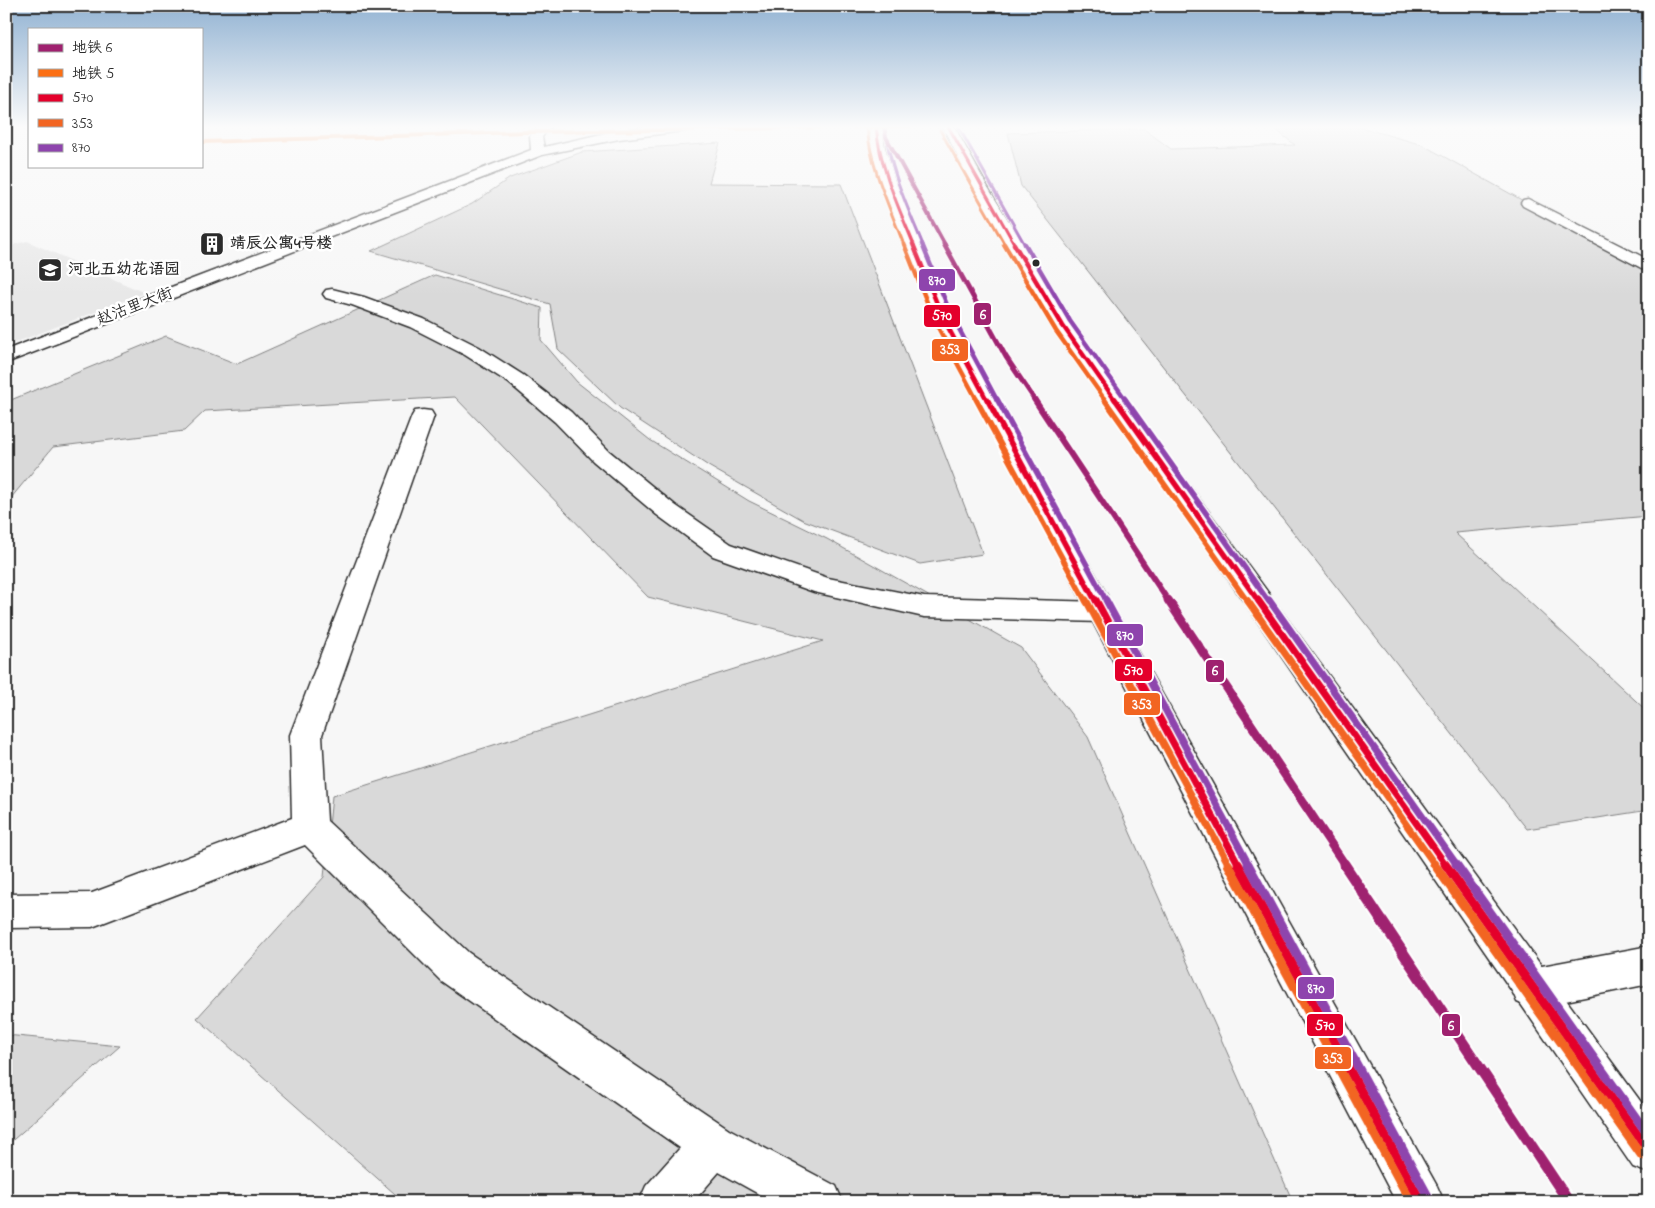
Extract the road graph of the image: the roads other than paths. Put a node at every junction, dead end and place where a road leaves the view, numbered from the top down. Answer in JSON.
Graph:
{"nodes":[{"id":1,"x":459,"y":182,"type":"edge"},
{"id":2,"x":889,"y":182,"type":"edge"},
{"id":3,"x":978,"y":182,"type":"edge"},
{"id":4,"x":1528,"y":203,"type":"dead end"},
{"id":5,"x":1649,"y":267,"type":"edge"},
{"id":6,"x":332,"y":294,"type":"dead end"},
{"id":7,"x":6,"y":357,"type":"edge"},
{"id":8,"x":422,"y":416,"type":"dead end"},
{"id":9,"x":1101,"y":612,"type":"junction"},
{"id":10,"x":310,"y":827,"type":"junction"},
{"id":11,"x":6,"y":911,"type":"edge"},
{"id":12,"x":1649,"y":965,"type":"edge"},
{"id":13,"x":1532,"y":988,"type":"junction"},
{"id":14,"x":713,"y":1145,"type":"junction"},
{"id":15,"x":1649,"y":1151,"type":"edge"},
{"id":16,"x":662,"y":1202,"type":"edge"},
{"id":17,"x":820,"y":1202,"type":"edge"},
{"id":18,"x":1421,"y":1202,"type":"edge"}],
"edges":[{"from":1,"to":7,"type":"main road","name":"赵沽里大街"},
{"from":2,"to":9,"type":"main road"},
{"from":3,"to":13,"type":"main road"},
{"from":4,"to":5,"type":"main road"},
{"from":6,"to":9,"type":"main road"},
{"from":8,"to":10,"type":"main road"},
{"from":9,"to":18,"type":"main road"},
{"from":10,"to":11,"type":"main road"},
{"from":10,"to":14,"type":"main road"},
{"from":12,"to":13,"type":"main road"},
{"from":13,"to":15,"type":"main road"},
{"from":14,"to":16,"type":"main road"},
{"from":14,"to":17,"type":"main road"}]}
